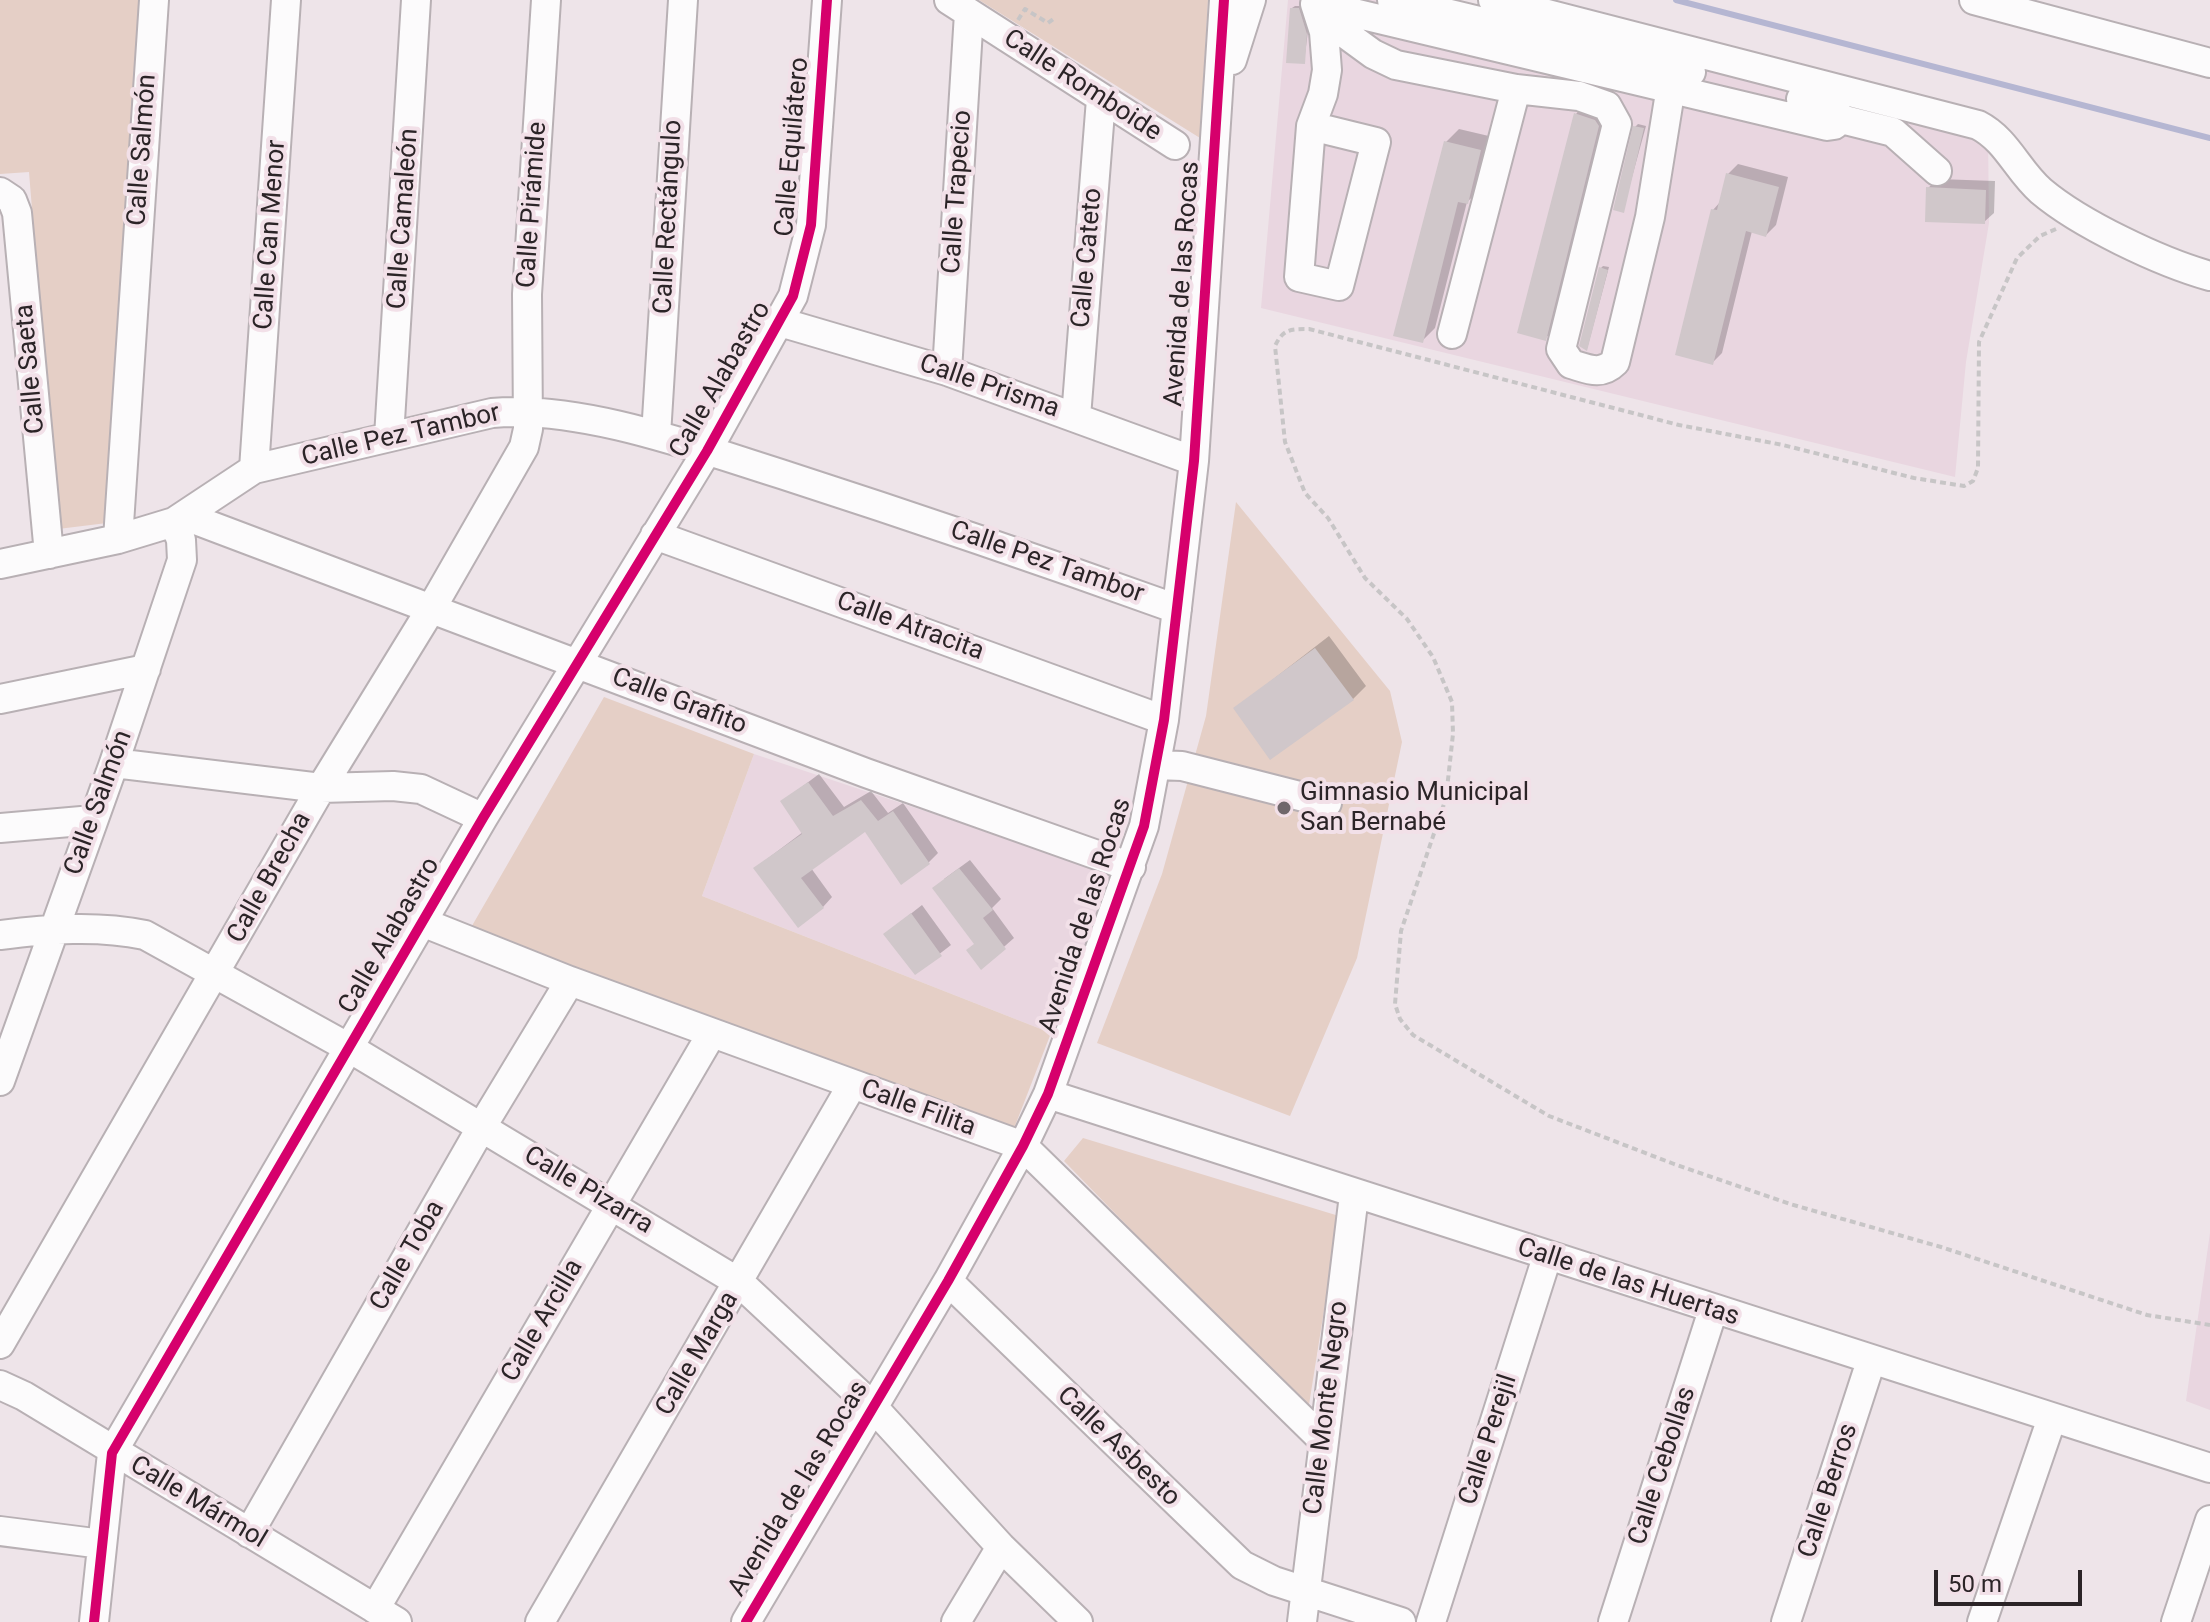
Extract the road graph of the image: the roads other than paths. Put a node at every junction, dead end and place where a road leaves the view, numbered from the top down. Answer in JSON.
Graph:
{"nodes":[{"id":1,"x":154,"y":0,"type":"edge"},
{"id":2,"x":286,"y":0,"type":"edge"},
{"id":3,"x":416,"y":0,"type":"edge"},
{"id":4,"x":546,"y":0,"type":"edge"},
{"id":5,"x":683,"y":0,"type":"edge"},
{"id":6,"x":827,"y":0,"type":"edge"},
{"id":7,"x":1224,"y":0,"type":"edge"},
{"id":8,"x":1251,"y":0,"type":"edge"},
{"id":9,"x":1392,"y":0,"type":"edge"},
{"id":10,"x":1493,"y":0,"type":"edge"},
{"id":11,"x":1974,"y":0,"type":"edge"},
{"id":12,"x":1314,"y":1,"type":"edge"},
{"id":13,"x":959,"y":6,"type":"edge"},
{"id":14,"x":1512,"y":40,"type":"junction"},
{"id":15,"x":2210,"y":63,"type":"edge"},
{"id":16,"x":1219,"y":76,"type":"junction"},
{"id":17,"x":1672,"y":79,"type":"junction"},
{"id":18,"x":1516,"y":89,"type":"junction"},
{"id":19,"x":1101,"y":99,"type":"junction"},
{"id":20,"x":1311,"y":126,"type":"junction"},
{"id":21,"x":1175,"y":145,"type":"dead end"},
{"id":22,"x":1937,"y":171,"type":"dead end"},
{"id":23,"x":0,"y":192,"type":"edge"},
{"id":24,"x":2210,"y":276,"type":"edge"},
{"id":25,"x":793,"y":296,"type":"joint"},
{"id":26,"x":780,"y":322,"type":"junction"},
{"id":27,"x":1452,"y":334,"type":"dead end"},
{"id":28,"x":947,"y":371,"type":"junction"},
{"id":29,"x":526,"y":410,"type":"junction"},
{"id":30,"x":1076,"y":417,"type":"junction"},
{"id":31,"x":656,"y":435,"type":"junction"},
{"id":32,"x":389,"y":437,"type":"junction"},
{"id":33,"x":707,"y":451,"type":"junction"},
{"id":34,"x":1194,"y":461,"type":"junction"},
{"id":35,"x":254,"y":469,"type":"junction"},
{"id":36,"x":179,"y":519,"type":"junction"},
{"id":37,"x":655,"y":535,"type":"junction"},
{"id":38,"x":118,"y":539,"type":"junction"},
{"id":39,"x":49,"y":554,"type":"junction"},
{"id":40,"x":0,"y":564,"type":"edge"},
{"id":41,"x":431,"y":609,"type":"junction"},
{"id":42,"x":1177,"y":609,"type":"junction"},
{"id":43,"x":576,"y":663,"type":"junction"},
{"id":44,"x":146,"y":669,"type":"junction"},
{"id":45,"x":0,"y":699,"type":"edge"},
{"id":46,"x":1164,"y":720,"type":"junction"},
{"id":47,"x":114,"y":763,"type":"junction"},
{"id":48,"x":1156,"y":765,"type":"junction"},
{"id":49,"x":321,"y":788,"type":"junction"},
{"id":50,"x":1327,"y":803,"type":"dead end"},
{"id":51,"x":483,"y":818,"type":"junction"},
{"id":52,"x":93,"y":820,"type":"junction"},
{"id":53,"x":0,"y":828,"type":"edge"},
{"id":54,"x":1131,"y":867,"type":"junction"},
{"id":55,"x":422,"y":922,"type":"junction"},
{"id":56,"x":54,"y":929,"type":"junction"},
{"id":57,"x":0,"y":935,"type":"edge"},
{"id":58,"x":217,"y":973,"type":"junction"},
{"id":59,"x":570,"y":981,"type":"junction"},
{"id":60,"x":712,"y":1033,"type":"junction"},
{"id":61,"x":351,"y":1049,"type":"junction"},
{"id":62,"x":0,"y":1081,"type":"edge"},
{"id":63,"x":852,"y":1085,"type":"junction"},
{"id":64,"x":1048,"y":1094,"type":"junction"},
{"id":65,"x":481,"y":1128,"type":"junction"},
{"id":66,"x":1023,"y":1146,"type":"junction"},
{"id":67,"x":1354,"y":1195,"type":"junction"},
{"id":68,"x":610,"y":1204,"type":"junction"},
{"id":69,"x":1547,"y":1257,"type":"junction"},
{"id":70,"x":948,"y":1281,"type":"junction"},
{"id":71,"x":740,"y":1283,"type":"junction"},
{"id":72,"x":1713,"y":1310,"type":"junction"},
{"id":73,"x":0,"y":1344,"type":"edge"},
{"id":74,"x":1871,"y":1361,"type":"junction"},
{"id":75,"x":0,"y":1385,"type":"edge"},
{"id":76,"x":873,"y":1407,"type":"junction"},
{"id":77,"x":2052,"y":1418,"type":"junction"},
{"id":78,"x":1322,"y":1439,"type":"junction"},
{"id":79,"x":112,"y":1453,"type":"junction"},
{"id":80,"x":2210,"y":1468,"type":"edge"},
{"id":81,"x":2210,"y":1520,"type":"edge"},
{"id":82,"x":0,"y":1531,"type":"edge"},
{"id":83,"x":249,"y":1533,"type":"junction"},
{"id":84,"x":102,"y":1544,"type":"junction"},
{"id":85,"x":1001,"y":1547,"type":"junction"},
{"id":86,"x":1304,"y":1591,"type":"junction"},
{"id":87,"x":386,"y":1616,"type":"edge"},
{"id":88,"x":95,"y":1622,"type":"edge"},
{"id":89,"x":540,"y":1622,"type":"edge"},
{"id":90,"x":746,"y":1622,"type":"edge"},
{"id":91,"x":956,"y":1622,"type":"edge"},
{"id":92,"x":1078,"y":1622,"type":"edge"},
{"id":93,"x":1302,"y":1622,"type":"edge"},
{"id":94,"x":1401,"y":1622,"type":"edge"},
{"id":95,"x":1431,"y":1622,"type":"edge"},
{"id":96,"x":1613,"y":1622,"type":"edge"},
{"id":97,"x":1786,"y":1622,"type":"edge"},
{"id":98,"x":1982,"y":1622,"type":"edge"},
{"id":99,"x":2176,"y":1622,"type":"edge"}],
"edges":[{"from":1,"to":38,"type":"street","name":"Calle Salmón"},
{"from":2,"to":35,"type":"street","name":"Calle Can Menor"},
{"from":3,"to":32,"type":"street","name":"Calle Camaleón"},
{"from":4,"to":29,"type":"street","name":"Calle Pirámide"},
{"from":5,"to":31,"type":"street","name":"Calle Rectángulo"},
{"from":6,"to":25,"type":"street","name":"Calle Equilátero"},
{"from":7,"to":16,"type":"street","name":"Avenida de las Rocas"},
{"from":8,"to":16,"type":"street"},
{"from":9,"to":14,"type":"street"},
{"from":10,"to":24,"type":"street"},
{"from":11,"to":15,"type":"street"},
{"from":12,"to":14,"type":"street"},
{"from":12,"to":18,"type":"street"},
{"from":12,"to":20,"type":"street"},
{"from":13,"to":19,"type":"street","name":"Calle Romboide"},
{"from":13,"to":28,"type":"street","name":"Calle Trapecio"},
{"from":14,"to":17,"type":"street"},
{"from":16,"to":34,"type":"street","name":"Avenida de las Rocas"},
{"from":17,"to":18,"type":"street"},
{"from":17,"to":22,"type":"street"},
{"from":18,"to":27,"type":"street"},
{"from":19,"to":21,"type":"street","name":"Calle Romboide"},
{"from":19,"to":30,"type":"street","name":"Calle Cateto"},
{"from":20,"to":20,"type":"street"},
{"from":23,"to":39,"type":"street","name":"Calle Saeta"},
{"from":25,"to":26,"type":"street","name":"Calle Alabastro"},
{"from":26,"to":28,"type":"street","name":"Calle Prisma"},
{"from":26,"to":33,"type":"street","name":"Calle Alabastro"},
{"from":28,"to":30,"type":"street","name":"Calle Prisma"},
{"from":29,"to":31,"type":"street","name":"Calle Pez Tambor"},
{"from":29,"to":32,"type":"street","name":"Calle Pez Tambor"},
{"from":29,"to":41,"type":"street","name":"Calle Brecha"},
{"from":30,"to":34,"type":"street","name":"Calle Prisma"},
{"from":31,"to":33,"type":"street","name":"Calle Pez Tambor"},
{"from":32,"to":35,"type":"street","name":"Calle Pez Tambor"},
{"from":33,"to":37,"type":"street","name":"Calle Alabastro"},
{"from":33,"to":42,"type":"street","name":"Calle Pez Tambor"},
{"from":34,"to":42,"type":"street","name":"Avenida de las Rocas"},
{"from":35,"to":36,"type":"street","name":"Calle Pez Tambor"},
{"from":36,"to":38,"type":"street","name":"Calle Pez Tambor"},
{"from":36,"to":41,"type":"street","name":"Calle Grafito"},
{"from":36,"to":44,"type":"street","name":"Calle Salmón"},
{"from":37,"to":43,"type":"street","name":"Calle Alabastro"},
{"from":37,"to":46,"type":"street","name":"Calle Atracita"},
{"from":38,"to":39,"type":"street","name":"Calle Pez Tambor"},
{"from":39,"to":40,"type":"street","name":"Calle Pez Tambor"},
{"from":41,"to":43,"type":"street","name":"Calle Grafito"},
{"from":41,"to":49,"type":"street","name":"Calle Brecha"},
{"from":42,"to":46,"type":"street","name":"Avenida de las Rocas"},
{"from":43,"to":51,"type":"street","name":"Calle Alabastro"},
{"from":43,"to":54,"type":"street","name":"Calle Grafito"},
{"from":44,"to":45,"type":"street"},
{"from":44,"to":47,"type":"street","name":"Calle Salmón"},
{"from":46,"to":48,"type":"street","name":"Avenida de las Rocas"},
{"from":47,"to":49,"type":"street"},
{"from":47,"to":52,"type":"street","name":"Calle Salmón"},
{"from":48,"to":50,"type":"street"},
{"from":48,"to":54,"type":"street","name":"Avenida de las Rocas"},
{"from":49,"to":51,"type":"street"},
{"from":49,"to":58,"type":"street","name":"Calle Brecha"},
{"from":51,"to":55,"type":"street","name":"Calle Alabastro"},
{"from":52,"to":53,"type":"street"},
{"from":52,"to":56,"type":"street","name":"Calle Salmón"},
{"from":54,"to":64,"type":"street","name":"Avenida de las Rocas"},
{"from":55,"to":59,"type":"street","name":"Calle Filita"},
{"from":55,"to":61,"type":"street","name":"Calle Alabastro"},
{"from":56,"to":57,"type":"street","name":"Calle Pizarra"},
{"from":56,"to":58,"type":"street","name":"Calle Pizarra"},
{"from":56,"to":62,"type":"street","name":"Calle Salmón"},
{"from":58,"to":61,"type":"street","name":"Calle Pizarra"},
{"from":58,"to":73,"type":"street","name":"Calle Brecha"},
{"from":59,"to":60,"type":"street","name":"Calle Filita"},
{"from":59,"to":65,"type":"street","name":"Calle Toba"},
{"from":60,"to":63,"type":"street","name":"Calle Filita"},
{"from":60,"to":68,"type":"street","name":"Calle Arcilla"},
{"from":61,"to":65,"type":"street","name":"Calle Pizarra"},
{"from":61,"to":79,"type":"street","name":"Calle Alabastro"},
{"from":63,"to":66,"type":"street","name":"Calle Filita"},
{"from":63,"to":71,"type":"street","name":"Calle Marga"},
{"from":64,"to":66,"type":"street","name":"Avenida de las Rocas"},
{"from":64,"to":67,"type":"street","name":"Calle de las Huertas"},
{"from":65,"to":68,"type":"street","name":"Calle Pizarra"},
{"from":65,"to":83,"type":"street","name":"Calle Toba"},
{"from":66,"to":70,"type":"street","name":"Avenida de las Rocas"},
{"from":66,"to":78,"type":"street","name":"Calle Filita"},
{"from":67,"to":69,"type":"street","name":"Calle de las Huertas"},
{"from":67,"to":78,"type":"street","name":"Calle Monte Negro"},
{"from":68,"to":71,"type":"street","name":"Calle Pizarra"},
{"from":68,"to":87,"type":"street","name":"Calle Arcilla"},
{"from":69,"to":72,"type":"street","name":"Calle de las Huertas"},
{"from":69,"to":95,"type":"street","name":"Calle Perejil"},
{"from":70,"to":76,"type":"street","name":"Avenida de las Rocas"},
{"from":70,"to":86,"type":"street","name":"Calle Asbesto"},
{"from":71,"to":76,"type":"street","name":"Calle Pizarra"},
{"from":71,"to":89,"type":"street","name":"Calle Marga"},
{"from":72,"to":74,"type":"street","name":"Calle de las Huertas"},
{"from":72,"to":96,"type":"street","name":"Calle Cebollas"},
{"from":74,"to":77,"type":"street","name":"Calle de las Huertas"},
{"from":74,"to":97,"type":"street","name":"Calle Berros"},
{"from":75,"to":79,"type":"street","name":"Calle Mármol"},
{"from":76,"to":85,"type":"street","name":"Calle Pizarra"},
{"from":76,"to":90,"type":"street","name":"Avenida de las Rocas"},
{"from":77,"to":80,"type":"street","name":"Calle de las Huertas"},
{"from":77,"to":98,"type":"street"},
{"from":78,"to":86,"type":"street","name":"Calle Monte Negro"},
{"from":79,"to":83,"type":"street","name":"Calle Mármol"},
{"from":79,"to":84,"type":"street","name":"Calle Alabastro"},
{"from":81,"to":99,"type":"street"},
{"from":82,"to":84,"type":"street"},
{"from":83,"to":87,"type":"street","name":"Calle Mármol"},
{"from":84,"to":88,"type":"street","name":"Calle Alabastro"},
{"from":85,"to":91,"type":"street"},
{"from":85,"to":92,"type":"street","name":"Calle Pizarra"},
{"from":86,"to":93,"type":"street","name":"Calle Monte Negro"},
{"from":86,"to":94,"type":"street","name":"Calle Asbesto"}]}
